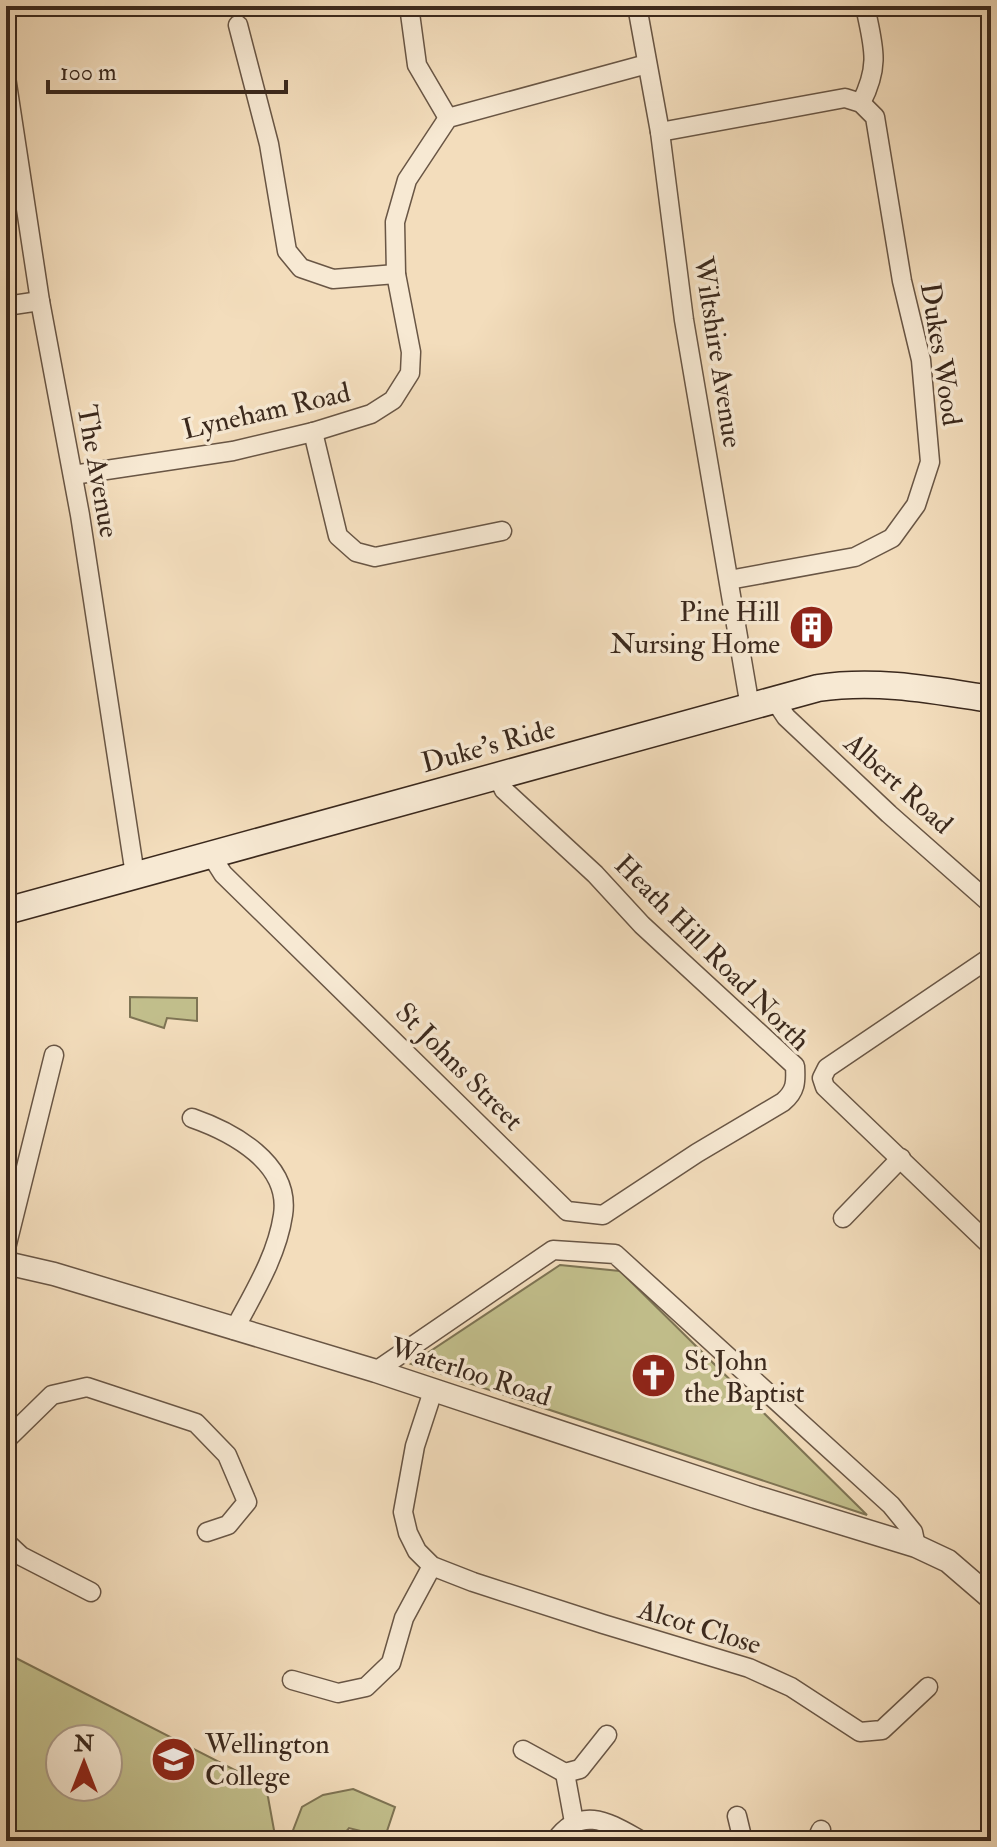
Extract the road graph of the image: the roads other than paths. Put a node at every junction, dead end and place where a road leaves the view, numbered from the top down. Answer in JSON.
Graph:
{"nodes":[{"id":1,"x":409,"y":6,"type":"edge"},
{"id":2,"x":637,"y":6,"type":"edge"},
{"id":3,"x":865,"y":6,"type":"edge"},
{"id":4,"x":238,"y":25,"type":"dead end"},
{"id":5,"x":647,"y":64,"type":"junction"},
{"id":6,"x":6,"y":77,"type":"edge"},
{"id":7,"x":861,"y":103,"type":"junction"},
{"id":8,"x":448,"y":118,"type":"junction"},
{"id":9,"x":660,"y":132,"type":"junction"},
{"id":10,"x":396,"y":274,"type":"junction"},
{"id":11,"x":40,"y":301,"type":"junction"},
{"id":12,"x":6,"y":306,"type":"edge"},
{"id":13,"x":313,"y":432,"type":"junction"},
{"id":14,"x":73,"y":475,"type":"junction"},
{"id":15,"x":502,"y":531,"type":"dead end"},
{"id":16,"x":729,"y":580,"type":"junction"},
{"id":17,"x":991,"y":699,"type":"edge"},
{"id":18,"x":762,"y":703,"type":"junction"},
{"id":19,"x":497,"y":776,"type":"junction"},
{"id":20,"x":211,"y":855,"type":"junction"},
{"id":21,"x":135,"y":875,"type":"junction"},
{"id":22,"x":991,"y":904,"type":"edge"},
{"id":23,"x":6,"y":911,"type":"edge"},
{"id":24,"x":991,"y":957,"type":"edge"},
{"id":25,"x":54,"y":1055,"type":"dead end"},
{"id":26,"x":192,"y":1118,"type":"dead end"},
{"id":27,"x":697,"y":1153,"type":"joint"},
{"id":28,"x":901,"y":1158,"type":"junction"},
{"id":29,"x":843,"y":1218,"type":"dead end"},
{"id":30,"x":991,"y":1246,"type":"edge"},
{"id":31,"x":6,"y":1248,"type":"edge"},
{"id":32,"x":6,"y":1263,"type":"edge"},
{"id":33,"x":234,"y":1330,"type":"junction"},
{"id":34,"x":376,"y":1371,"type":"junction"},
{"id":35,"x":433,"y":1391,"type":"junction"},
{"id":36,"x":6,"y":1440,"type":"edge"},
{"id":37,"x":207,"y":1532,"type":"dead end"},
{"id":38,"x":6,"y":1542,"type":"edge"},
{"id":39,"x":916,"y":1546,"type":"junction"},
{"id":40,"x":432,"y":1566,"type":"junction"},
{"id":41,"x":91,"y":1592,"type":"dead end"},
{"id":42,"x":991,"y":1598,"type":"edge"},
{"id":43,"x":292,"y":1680,"type":"dead end"},
{"id":44,"x":928,"y":1687,"type":"dead end"},
{"id":45,"x":607,"y":1735,"type":"dead end"},
{"id":46,"x":523,"y":1750,"type":"dead end"},
{"id":47,"x":565,"y":1773,"type":"junction"},
{"id":48,"x":737,"y":1816,"type":"dead end"},
{"id":49,"x":574,"y":1822,"type":"junction"},
{"id":50,"x":555,"y":1841,"type":"edge"},
{"id":51,"x":642,"y":1841,"type":"edge"},
{"id":52,"x":743,"y":1841,"type":"edge"}],
"edges":[{"from":1,"to":8,"type":"street"},
{"from":2,"to":5,"type":"street","name":"Wiltshire Avenue"},
{"from":3,"to":7,"type":"street"},
{"from":4,"to":10,"type":"street"},
{"from":5,"to":8,"type":"street"},
{"from":5,"to":9,"type":"street","name":"Wiltshire Avenue"},
{"from":6,"to":11,"type":"street","name":"The Avenue"},
{"from":7,"to":9,"type":"street"},
{"from":7,"to":16,"type":"street","name":"Dukes Wood"},
{"from":8,"to":10,"type":"street","name":"Lyneham Road"},
{"from":9,"to":16,"type":"street","name":"Wiltshire Avenue"},
{"from":10,"to":13,"type":"street","name":"Lyneham Road"},
{"from":11,"to":12,"type":"street"},
{"from":11,"to":14,"type":"street","name":"The Avenue"},
{"from":13,"to":14,"type":"street","name":"Lyneham Road"},
{"from":13,"to":15,"type":"street"},
{"from":14,"to":21,"type":"street","name":"The Avenue"},
{"from":16,"to":18,"type":"street","name":"Wiltshire Avenue"},
{"from":17,"to":18,"type":"main road","name":"Duke's Ride"},
{"from":18,"to":19,"type":"main road","name":"Duke's Ride"},
{"from":18,"to":22,"type":"street","name":"Albert Road"},
{"from":19,"to":20,"type":"main road","name":"Duke's Ride"},
{"from":19,"to":27,"type":"street","name":"Heath Hill Road North"},
{"from":20,"to":21,"type":"main road","name":"Duke's Ride"},
{"from":20,"to":27,"type":"street","name":"St Johns Street"},
{"from":21,"to":23,"type":"main road","name":"Duke's Ride"},
{"from":24,"to":28,"type":"street"},
{"from":25,"to":31,"type":"street"},
{"from":26,"to":33,"type":"street"},
{"from":28,"to":29,"type":"street"},
{"from":28,"to":30,"type":"street"},
{"from":32,"to":33,"type":"street","name":"Waterloo Road"},
{"from":33,"to":34,"type":"street","name":"Waterloo Road"},
{"from":34,"to":35,"type":"street","name":"Waterloo Road"},
{"from":34,"to":39,"type":"street"},
{"from":35,"to":39,"type":"street","name":"Waterloo Road"},
{"from":35,"to":40,"type":"street"},
{"from":36,"to":37,"type":"street"},
{"from":38,"to":41,"type":"street"},
{"from":39,"to":42,"type":"street","name":"Waterloo Road"},
{"from":40,"to":43,"type":"street"},
{"from":40,"to":44,"type":"street","name":"Alcot Close"},
{"from":45,"to":47,"type":"street"},
{"from":46,"to":47,"type":"street"},
{"from":47,"to":49,"type":"street"},
{"from":48,"to":52,"type":"street"},
{"from":49,"to":50,"type":"street"},
{"from":49,"to":51,"type":"street"}]}
